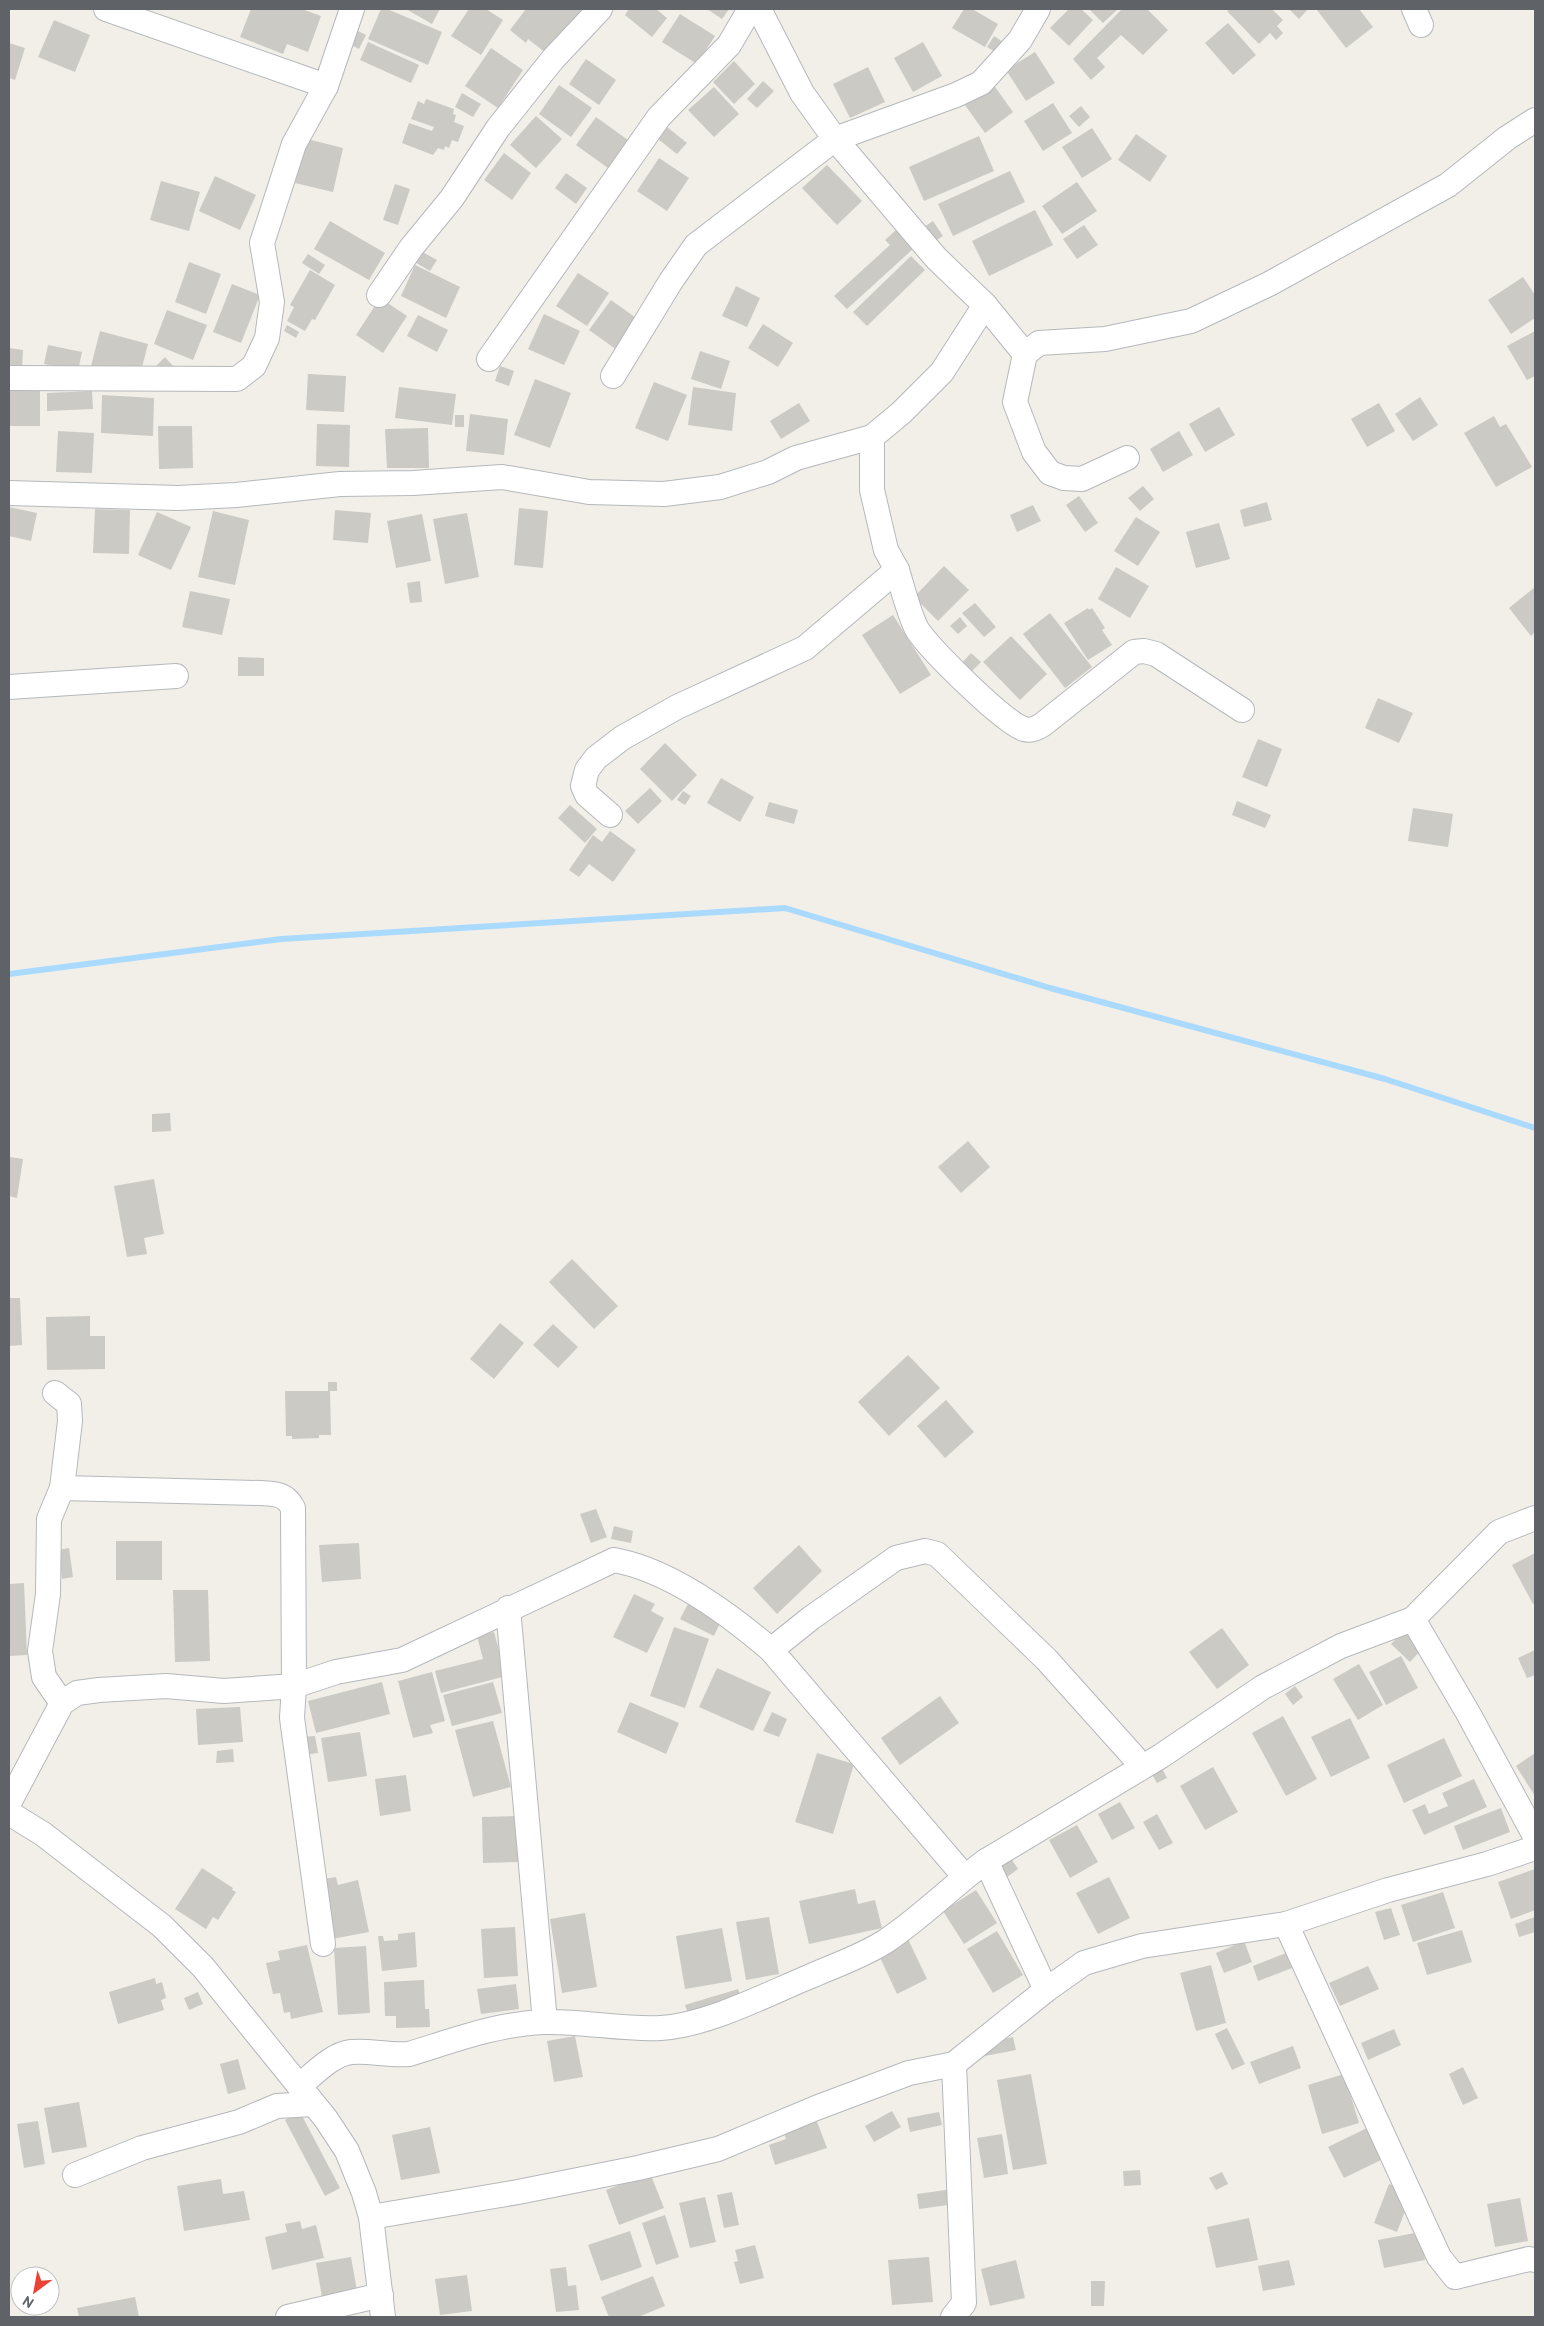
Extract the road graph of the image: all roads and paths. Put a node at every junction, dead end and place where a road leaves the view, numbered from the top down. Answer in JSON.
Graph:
{"nodes":[{"id":1,"x":106,"y":9,"type":"edge"},
{"id":2,"x":352,"y":9,"type":"edge"},
{"id":3,"x":600,"y":9,"type":"edge"},
{"id":4,"x":750,"y":9,"type":"edge"},
{"id":5,"x":759,"y":9,"type":"edge"},
{"id":6,"x":1038,"y":9,"type":"edge"},
{"id":7,"x":326,"y":86,"type":"junction"},
{"id":8,"x":1535,"y":120,"type":"edge"},
{"id":9,"x":835,"y":139,"type":"junction"},
{"id":10,"x":379,"y":295,"type":"dead end"},
{"id":11,"x":985,"y":305,"type":"junction"},
{"id":12,"x":1025,"y":354,"type":"junction"},
{"id":13,"x":489,"y":359,"type":"dead end"},
{"id":14,"x":613,"y":376,"type":"dead end"},
{"id":15,"x":9,"y":378,"type":"edge"},
{"id":16,"x":872,"y":437,"type":"junction"},
{"id":17,"x":1127,"y":458,"type":"dead end"},
{"id":18,"x":9,"y":494,"type":"edge"},
{"id":19,"x":897,"y":570,"type":"junction"},
{"id":20,"x":176,"y":676,"type":"dead end"},
{"id":21,"x":9,"y":687,"type":"edge"},
{"id":22,"x":1242,"y":710,"type":"dead end"},
{"id":23,"x":610,"y":815,"type":"dead end"},
{"id":24,"x":55,"y":1394,"type":"dead end"},
{"id":25,"x":62,"y":1488,"type":"junction"},
{"id":26,"x":1535,"y":1518,"type":"edge"},
{"id":27,"x":508,"y":1608,"type":"junction"},
{"id":28,"x":1413,"y":1619,"type":"junction"},
{"id":29,"x":771,"y":1650,"type":"junction"},
{"id":30,"x":294,"y":1686,"type":"junction"},
{"id":31,"x":62,"y":1703,"type":"junction"},
{"id":32,"x":1140,"y":1769,"type":"junction"},
{"id":33,"x":9,"y":1803,"type":"edge"},
{"id":34,"x":9,"y":1813,"type":"edge"},
{"id":35,"x":1535,"y":1836,"type":"edge"},
{"id":36,"x":1535,"y":1848,"type":"edge"},
{"id":37,"x":986,"y":1861,"type":"junction"},
{"id":38,"x":965,"y":1877,"type":"junction"},
{"id":39,"x":1286,"y":1924,"type":"junction"},
{"id":40,"x":323,"y":1944,"type":"dead end"},
{"id":41,"x":1046,"y":1990,"type":"junction"},
{"id":42,"x":545,"y":2022,"type":"junction"},
{"id":43,"x":954,"y":2064,"type":"junction"},
{"id":44,"x":306,"y":2095,"type":"junction"},
{"id":45,"x":75,"y":2175,"type":"dead end"},
{"id":46,"x":371,"y":2217,"type":"junction"},
{"id":47,"x":1535,"y":2260,"type":"edge"},
{"id":48,"x":382,"y":2306,"type":"edge"},
{"id":49,"x":288,"y":2317,"type":"edge"},
{"id":50,"x":953,"y":2317,"type":"edge"}],
"edges":[{"from":1,"to":7,"type":"street"},
{"from":2,"to":7,"type":"street"},
{"from":3,"to":10,"type":"street"},
{"from":4,"to":13,"type":"street"},
{"from":5,"to":9,"type":"street"},
{"from":6,"to":9,"type":"street"},
{"from":7,"to":15,"type":"street"},
{"from":8,"to":12,"type":"street"},
{"from":9,"to":11,"type":"street"},
{"from":9,"to":14,"type":"street"},
{"from":11,"to":12,"type":"street"},
{"from":11,"to":16,"type":"street"},
{"from":12,"to":17,"type":"street"},
{"from":16,"to":18,"type":"street"},
{"from":16,"to":19,"type":"street"},
{"from":19,"to":22,"type":"street"},
{"from":19,"to":23,"type":"street"},
{"from":20,"to":21,"type":"street"},
{"from":24,"to":25,"type":"street"},
{"from":25,"to":30,"type":"street"},
{"from":25,"to":31,"type":"street"},
{"from":26,"to":28,"type":"street"},
{"from":27,"to":29,"type":"street"},
{"from":27,"to":30,"type":"street"},
{"from":27,"to":42,"type":"street"},
{"from":28,"to":32,"type":"street"},
{"from":28,"to":35,"type":"street"},
{"from":29,"to":32,"type":"street"},
{"from":29,"to":38,"type":"street"},
{"from":30,"to":31,"type":"street"},
{"from":30,"to":40,"type":"street"},
{"from":31,"to":33,"type":"street"},
{"from":32,"to":37,"type":"street"},
{"from":34,"to":44,"type":"street"},
{"from":36,"to":39,"type":"street"},
{"from":37,"to":38,"type":"street"},
{"from":37,"to":41,"type":"street"},
{"from":38,"to":42,"type":"street"},
{"from":39,"to":41,"type":"street"},
{"from":39,"to":47,"type":"street"},
{"from":41,"to":43,"type":"street"},
{"from":42,"to":44,"type":"street"},
{"from":43,"to":46,"type":"street"},
{"from":43,"to":50,"type":"street"},
{"from":44,"to":45,"type":"street"},
{"from":44,"to":46,"type":"street"},
{"from":46,"to":48,"type":"street"},
{"from":48,"to":49,"type":"street"}]}
